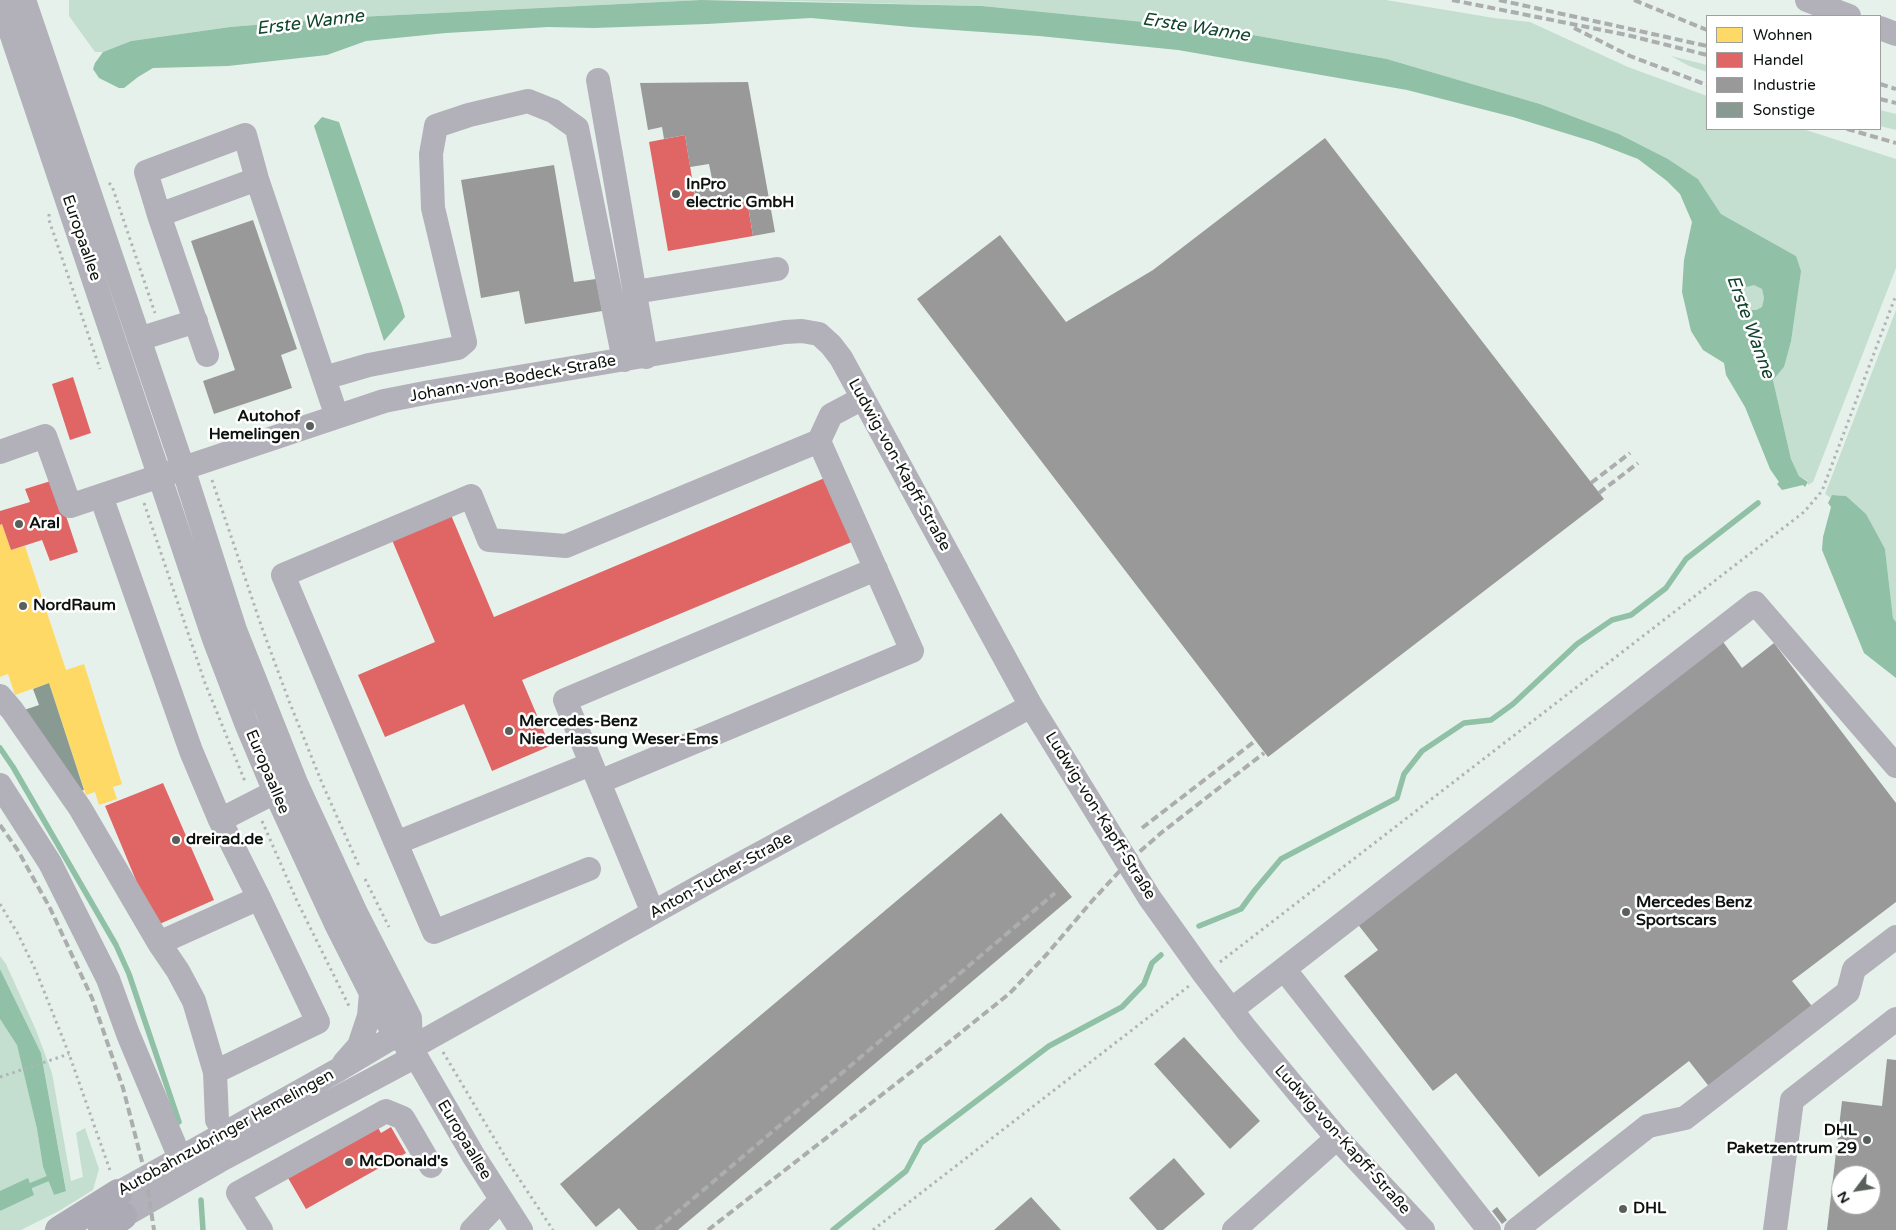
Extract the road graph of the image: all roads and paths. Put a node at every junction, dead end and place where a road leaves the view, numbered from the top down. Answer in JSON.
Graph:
{"nodes":[{"id":1,"x":0,"y":0,"type":"edge"},
{"id":2,"x":24,"y":0,"type":"edge"},
{"id":3,"x":1807,"y":0,"type":"edge"},
{"id":4,"x":1846,"y":15,"type":"edge"},
{"id":5,"x":1881,"y":28,"type":"edge"},
{"id":6,"x":1896,"y":34,"type":"edge"},
{"id":7,"x":598,"y":80,"type":"dead end"},
{"id":8,"x":257,"y":178,"type":"junction"},
{"id":9,"x":106,"y":179,"type":"dead end"},
{"id":10,"x":159,"y":215,"type":"junction"},
{"id":11,"x":777,"y":269,"type":"dead end"},
{"id":12,"x":635,"y":292,"type":"junction"},
{"id":13,"x":1896,"y":295,"type":"edge"},
{"id":14,"x":196,"y":321,"type":"junction"},
{"id":15,"x":150,"y":336,"type":"junction"},
{"id":16,"x":208,"y":355,"type":"dead end"},
{"id":17,"x":841,"y":358,"type":"joint"},
{"id":18,"x":635,"y":359,"type":"junction"},
{"id":19,"x":324,"y":378,"type":"junction"},
{"id":20,"x":863,"y":398,"type":"junction"},
{"id":21,"x":337,"y":417,"type":"junction"},
{"id":22,"x":819,"y":441,"type":"junction"},
{"id":23,"x":0,"y":452,"type":"edge"},
{"id":24,"x":194,"y":465,"type":"junction"},
{"id":25,"x":161,"y":476,"type":"junction"},
{"id":26,"x":101,"y":496,"type":"junction"},
{"id":27,"x":876,"y":569,"type":"junction"},
{"id":28,"x":0,"y":696,"type":"edge"},
{"id":29,"x":1031,"y":706,"type":"junction"},
{"id":30,"x":1896,"y":766,"type":"edge"},
{"id":31,"x":595,"y":773,"type":"junction"},
{"id":32,"x":0,"y":785,"type":"edge"},
{"id":33,"x":276,"y":792,"type":"junction"},
{"id":34,"x":220,"y":820,"type":"junction"},
{"id":35,"x":396,"y":843,"type":"junction"},
{"id":36,"x":360,"y":866,"type":"dead end"},
{"id":37,"x":590,"y":869,"type":"dead end"},
{"id":38,"x":363,"y":875,"type":"dead end"},
{"id":39,"x":260,"y":898,"type":"junction"},
{"id":40,"x":0,"y":904,"type":"edge"},
{"id":41,"x":653,"y":912,"type":"junction"},
{"id":42,"x":392,"y":933,"type":"dead end"},
{"id":43,"x":1896,"y":937,"type":"edge"},
{"id":44,"x":159,"y":943,"type":"junction"},
{"id":45,"x":1284,"y":969,"type":"junction"},
{"id":46,"x":1204,"y":974,"type":"junction"},
{"id":47,"x":371,"y":994,"type":"junction"},
{"id":48,"x":1231,"y":1010,"type":"junction"},
{"id":49,"x":1896,"y":1019,"type":"edge"},
{"id":50,"x":436,"y":1033,"type":"junction"},
{"id":51,"x":403,"y":1042,"type":"junction"},
{"id":52,"x":69,"y":1054,"type":"junction"},
{"id":53,"x":338,"y":1070,"type":"junction"},
{"id":54,"x":215,"y":1072,"type":"junction"},
{"id":55,"x":0,"y":1077,"type":"edge"},
{"id":56,"x":224,"y":1133,"type":"junction"},
{"id":57,"x":1337,"y":1138,"type":"junction"},
{"id":58,"x":180,"y":1158,"type":"junction"},
{"id":59,"x":431,"y":1166,"type":"dead end"},
{"id":60,"x":501,"y":1200,"type":"junction"},
{"id":61,"x":115,"y":1213,"type":"edge"},
{"id":62,"x":59,"y":1230,"type":"edge"},
{"id":63,"x":261,"y":1230,"type":"edge"},
{"id":64,"x":472,"y":1230,"type":"edge"},
{"id":65,"x":521,"y":1230,"type":"edge"},
{"id":66,"x":553,"y":1230,"type":"edge"},
{"id":67,"x":873,"y":1230,"type":"edge"},
{"id":68,"x":1234,"y":1230,"type":"edge"},
{"id":69,"x":1423,"y":1230,"type":"edge"},
{"id":70,"x":1489,"y":1230,"type":"edge"},
{"id":71,"x":1516,"y":1230,"type":"edge"},
{"id":72,"x":1775,"y":1230,"type":"edge"}],
"edges":[{"from":1,"to":25,"type":"street","name":"Europaallee"},
{"from":2,"to":15,"type":"street","name":"Europaallee"},
{"from":3,"to":4,"type":"street"},
{"from":5,"to":6,"type":"street"},
{"from":7,"to":12,"type":"street"},
{"from":8,"to":10,"type":"street"},
{"from":8,"to":10,"type":"street"},
{"from":8,"to":19,"type":"street"},
{"from":9,"to":15,"type":"path"},
{"from":10,"to":14,"type":"street"},
{"from":11,"to":12,"type":"street"},
{"from":12,"to":18,"type":"street"},
{"from":13,"to":46,"type":"path"},
{"from":14,"to":15,"type":"street"},
{"from":14,"to":16,"type":"street"},
{"from":15,"to":24,"type":"street","name":"Europaallee"},
{"from":17,"to":18,"type":"street","name":"Johann-von-Bodeck-Straße"},
{"from":17,"to":20,"type":"street","name":"Ludwig-von-Kapff-Straße"},
{"from":18,"to":19,"type":"street"},
{"from":18,"to":21,"type":"street","name":"Johann-von-Bodeck-Straße"},
{"from":19,"to":21,"type":"street"},
{"from":20,"to":22,"type":"street"},
{"from":20,"to":29,"type":"street","name":"Ludwig-von-Kapff-Straße"},
{"from":21,"to":24,"type":"street","name":"Johann-von-Bodeck-Straße"},
{"from":22,"to":27,"type":"street"},
{"from":22,"to":35,"type":"street"},
{"from":23,"to":26,"type":"street"},
{"from":24,"to":25,"type":"street"},
{"from":24,"to":36,"type":"path"},
{"from":24,"to":51,"type":"street","name":"Europaallee"},
{"from":25,"to":26,"type":"street"},
{"from":25,"to":33,"type":"street","name":"Europaallee"},
{"from":26,"to":34,"type":"street"},
{"from":27,"to":31,"type":"street"},
{"from":27,"to":31,"type":"street"},
{"from":28,"to":44,"type":"street"},
{"from":29,"to":41,"type":"street","name":"Anton-Tucher-Straße"},
{"from":29,"to":46,"type":"street","name":"Ludwig-von-Kapff-Straße"},
{"from":30,"to":45,"type":"street"},
{"from":31,"to":35,"type":"street"},
{"from":31,"to":41,"type":"street"},
{"from":32,"to":58,"type":"street"},
{"from":33,"to":34,"type":"street"},
{"from":33,"to":47,"type":"street","name":"Europaallee"},
{"from":34,"to":39,"type":"street"},
{"from":35,"to":37,"type":"street"},
{"from":38,"to":42,"type":"path"},
{"from":39,"to":44,"type":"street"},
{"from":39,"to":54,"type":"street"},
{"from":40,"to":52,"type":"path"},
{"from":41,"to":50,"type":"street","name":"Anton-Tucher-Straße"},
{"from":43,"to":71,"type":"street"},
{"from":44,"to":54,"type":"street"},
{"from":45,"to":48,"type":"street"},
{"from":45,"to":70,"type":"street"},
{"from":46,"to":48,"type":"street","name":"Ludwig-von-Kapff-Straße"},
{"from":46,"to":67,"type":"path"},
{"from":47,"to":51,"type":"street","name":"Europaallee"},
{"from":47,"to":53,"type":"street"},
{"from":48,"to":57,"type":"street","name":"Ludwig-von-Kapff-Straße"},
{"from":49,"to":72,"type":"street"},
{"from":50,"to":51,"type":"street","name":"Anton-Tucher-Straße"},
{"from":50,"to":66,"type":"path"},
{"from":51,"to":53,"type":"street","name":"Autobahnzubringer Hemelingen"},
{"from":51,"to":60,"type":"street","name":"Europaallee"},
{"from":51,"to":61,"type":"street","name":"Autobahnzubringer Hemelingen"},
{"from":52,"to":55,"type":"path"},
{"from":52,"to":61,"type":"path"},
{"from":53,"to":56,"type":"street","name":"Autobahnzubringer Hemelingen"},
{"from":54,"to":56,"type":"street"},
{"from":56,"to":58,"type":"street","name":"Autobahnzubringer Hemelingen"},
{"from":57,"to":68,"type":"street"},
{"from":57,"to":69,"type":"street","name":"Ludwig-von-Kapff-Straße"},
{"from":58,"to":61,"type":"street","name":"Autobahnzubringer Hemelingen"},
{"from":59,"to":63,"type":"street"},
{"from":60,"to":64,"type":"street"},
{"from":60,"to":65,"type":"street","name":"Europaallee"},
{"from":61,"to":62,"type":"highway","name":"Autobahnzubringer Hemelingen"}]}
